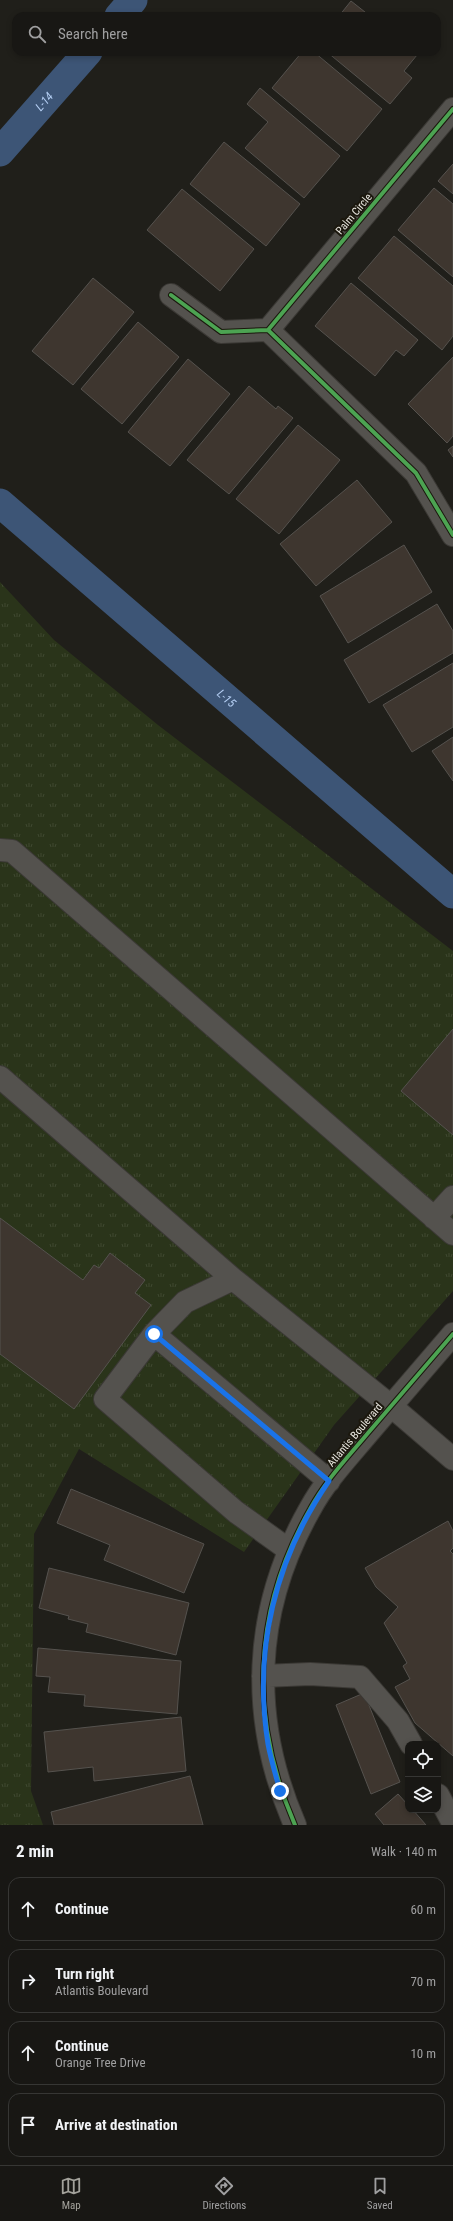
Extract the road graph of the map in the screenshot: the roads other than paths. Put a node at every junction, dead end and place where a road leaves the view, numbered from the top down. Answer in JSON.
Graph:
{"nodes":[{"id":1,"x":453,"y":109,"type":"edge"},
{"id":2,"x":171,"y":295,"type":"dead end"},
{"id":3,"x":268,"y":330,"type":"junction"},
{"id":4,"x":453,"y":535,"type":"edge"},
{"id":5,"x":0,"y":850,"type":"edge"},
{"id":6,"x":0,"y":1077,"type":"edge"},
{"id":7,"x":453,"y":1197,"type":"edge"},
{"id":8,"x":434,"y":1218,"type":"junction"},
{"id":9,"x":453,"y":1234,"type":"edge"},
{"id":10,"x":233,"y":1279,"type":"junction"},
{"id":11,"x":154,"y":1334,"type":"junction"},
{"id":12,"x":453,"y":1334,"type":"edge"},
{"id":13,"x":391,"y":1406,"type":"junction"},
{"id":14,"x":453,"y":1460,"type":"edge"},
{"id":15,"x":329,"y":1481,"type":"junction"},
{"id":16,"x":289,"y":1550,"type":"junction"},
{"id":17,"x":263,"y":1676,"type":"junction"},
{"id":18,"x":409,"y":1741,"type":"edge"},
{"id":19,"x":441,"y":1801,"type":"edge"},
{"id":20,"x":453,"y":1823,"type":"edge"},
{"id":21,"x":295,"y":1825,"type":"edge"}],
"edges":[{"from":1,"to":3,"type":"street","name":"Palm Circle"},
{"from":2,"to":3,"type":"street"},
{"from":3,"to":4,"type":"street"},
{"from":5,"to":8,"type":"street"},
{"from":6,"to":10,"type":"street"},
{"from":7,"to":8,"type":"street"},
{"from":8,"to":9,"type":"street"},
{"from":10,"to":11,"type":"street"},
{"from":10,"to":13,"type":"street"},
{"from":11,"to":15,"type":"street"},
{"from":11,"to":16,"type":"street"},
{"from":12,"to":13,"type":"street","name":"Atlantis Boulevard"},
{"from":13,"to":14,"type":"street"},
{"from":13,"to":15,"type":"street","name":"Atlantis Boulevard"},
{"from":15,"to":16,"type":"street","name":"Atlantis Boulevard"},
{"from":16,"to":17,"type":"street","name":"Atlantis Boulevard"},
{"from":17,"to":18,"type":"street"},
{"from":17,"to":21,"type":"street","name":"Atlantis Boulevard"},
{"from":19,"to":20,"type":"street"}]}
